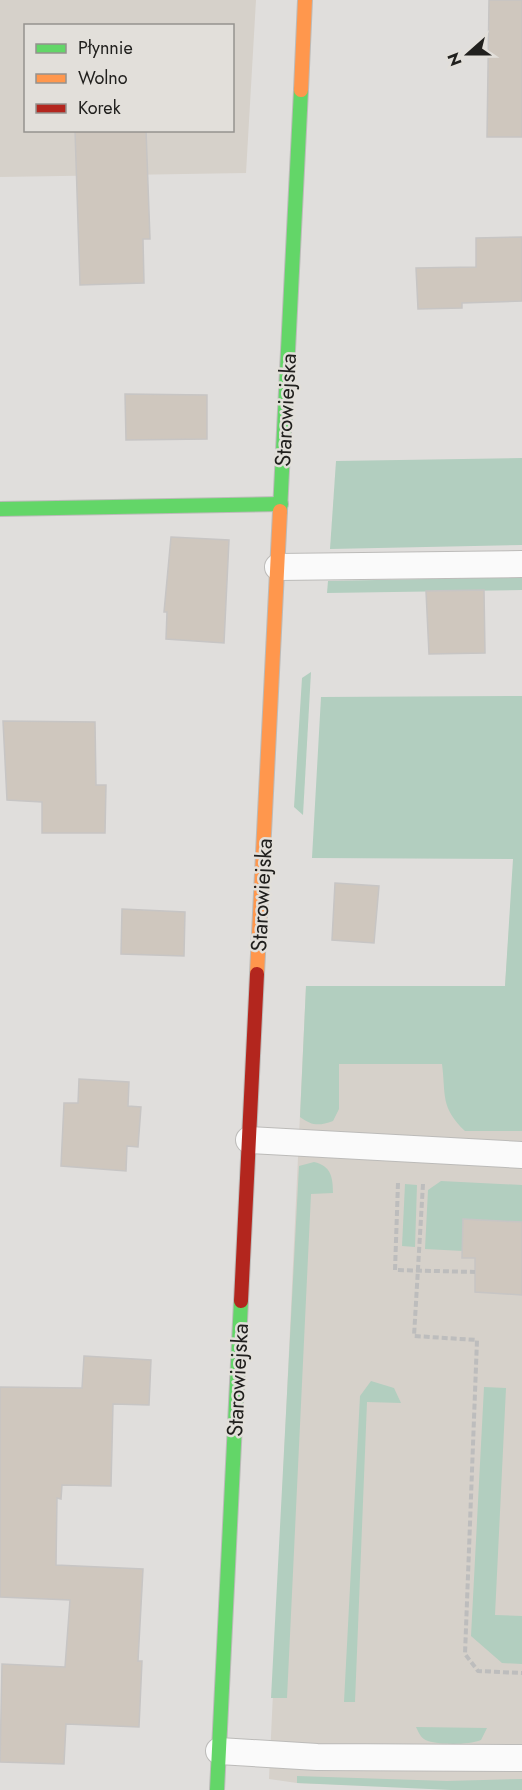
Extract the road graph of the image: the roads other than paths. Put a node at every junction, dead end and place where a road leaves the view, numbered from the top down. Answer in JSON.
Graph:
{"nodes":[{"id":1,"x":305,"y":0,"type":"edge"},
{"id":2,"x":281,"y":504,"type":"junction"},
{"id":3,"x":0,"y":509,"type":"edge"},
{"id":4,"x":522,"y":564,"type":"edge"},
{"id":5,"x":278,"y":567,"type":"junction"},
{"id":6,"x":249,"y":1140,"type":"junction"},
{"id":7,"x":522,"y":1155,"type":"edge"},
{"id":8,"x":219,"y":1751,"type":"junction"},
{"id":9,"x":522,"y":1758,"type":"edge"},
{"id":10,"x":217,"y":1790,"type":"edge"}],
"edges":[{"from":1,"to":2,"type":"main road","name":"Starowiejska"},
{"from":2,"to":3,"type":"main road"},
{"from":2,"to":5,"type":"main road","name":"Starowiejska"},
{"from":4,"to":5,"type":"lane"},
{"from":5,"to":6,"type":"main road","name":"Starowiejska"},
{"from":6,"to":7,"type":"lane"},
{"from":6,"to":8,"type":"main road","name":"Starowiejska"},
{"from":8,"to":9,"type":"lane"},
{"from":8,"to":10,"type":"main road","name":"Starowiejska"}]}
